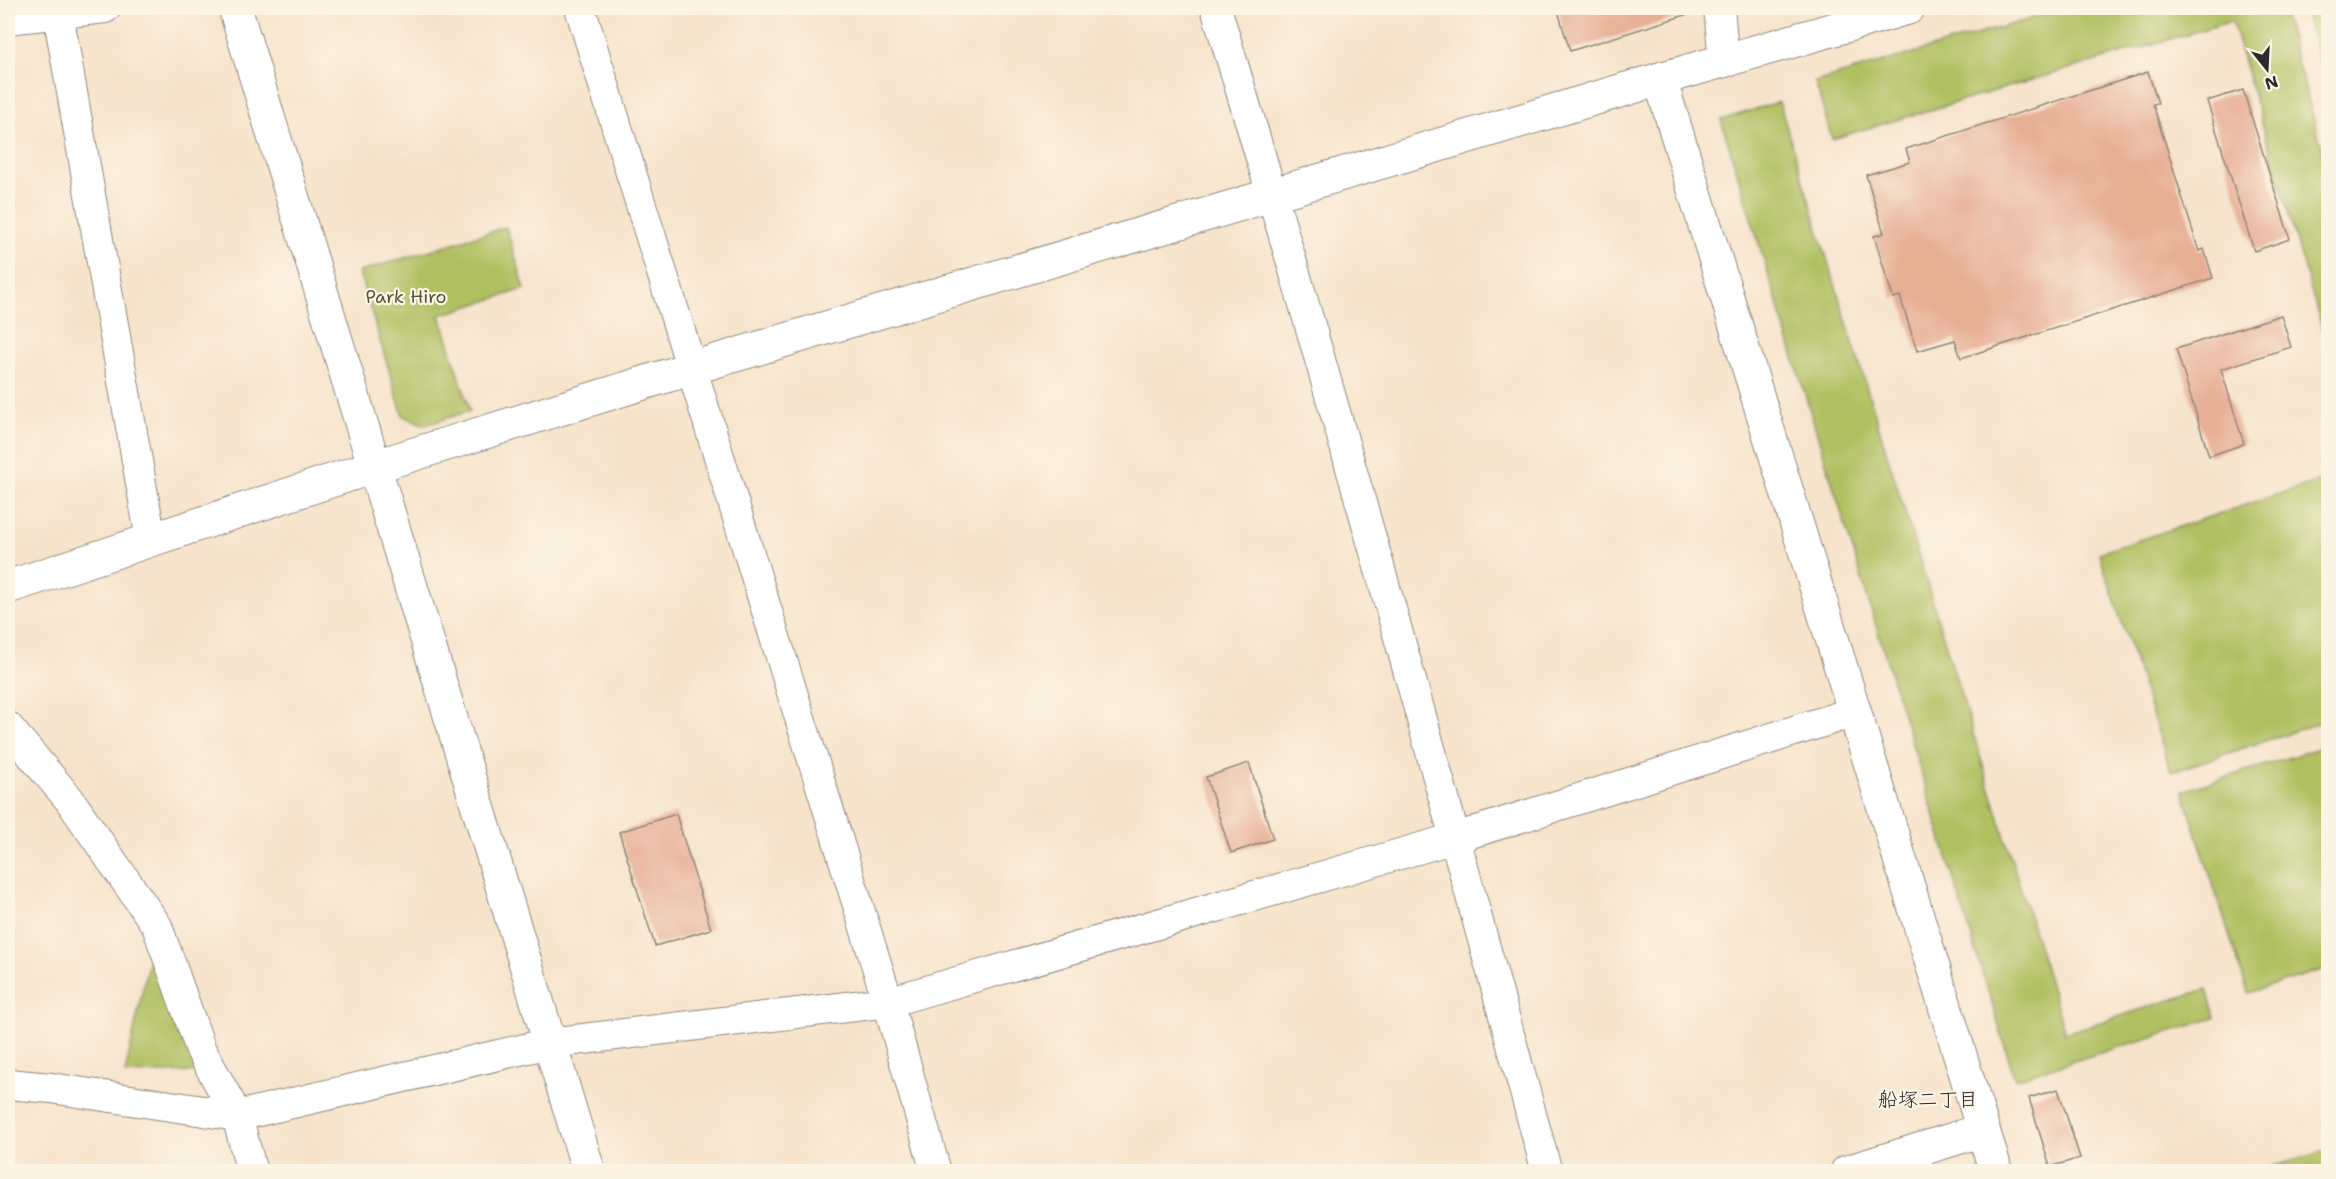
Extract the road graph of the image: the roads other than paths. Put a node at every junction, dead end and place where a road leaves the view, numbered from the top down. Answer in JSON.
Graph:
{"nodes":[{"id":1,"x":105,"y":8,"type":"edge"},
{"id":2,"x":235,"y":8,"type":"edge"},
{"id":3,"x":580,"y":8,"type":"edge"},
{"id":4,"x":1216,"y":8,"type":"edge"},
{"id":5,"x":1719,"y":8,"type":"edge"},
{"id":6,"x":1908,"y":8,"type":"edge"},
{"id":7,"x":58,"y":13,"type":"junction"},
{"id":8,"x":8,"y":19,"type":"edge"},
{"id":9,"x":1724,"y":61,"type":"junction"},
{"id":10,"x":1660,"y":79,"type":"junction"},
{"id":11,"x":1273,"y":196,"type":"junction"},
{"id":12,"x":692,"y":369,"type":"junction"},
{"id":13,"x":376,"y":466,"type":"junction"},
{"id":14,"x":151,"y":540,"type":"junction"},
{"id":15,"x":8,"y":587,"type":"edge"},
{"id":16,"x":1854,"y":712,"type":"junction"},
{"id":17,"x":8,"y":727,"type":"edge"},
{"id":18,"x":1455,"y":838,"type":"junction"},
{"id":19,"x":888,"y":1002,"type":"junction"},
{"id":20,"x":550,"y":1043,"type":"junction"},
{"id":21,"x":8,"y":1084,"type":"edge"},
{"id":22,"x":237,"y":1116,"type":"junction"},
{"id":23,"x":1983,"y":1130,"type":"junction"},
{"id":24,"x":252,"y":1172,"type":"edge"},
{"id":25,"x":589,"y":1172,"type":"edge"},
{"id":26,"x":936,"y":1172,"type":"edge"},
{"id":27,"x":1547,"y":1172,"type":"edge"},
{"id":28,"x":1847,"y":1172,"type":"edge"},
{"id":29,"x":1996,"y":1172,"type":"edge"}],
"edges":[{"from":1,"to":7,"type":"street"},
{"from":2,"to":13,"type":"street"},
{"from":3,"to":12,"type":"street"},
{"from":4,"to":11,"type":"street"},
{"from":5,"to":9,"type":"street"},
{"from":6,"to":9,"type":"street"},
{"from":7,"to":8,"type":"street"},
{"from":7,"to":14,"type":"street"},
{"from":9,"to":10,"type":"street"},
{"from":10,"to":11,"type":"street"},
{"from":10,"to":16,"type":"street"},
{"from":11,"to":12,"type":"street"},
{"from":11,"to":18,"type":"street"},
{"from":12,"to":13,"type":"street"},
{"from":12,"to":19,"type":"street"},
{"from":13,"to":14,"type":"street"},
{"from":13,"to":20,"type":"street"},
{"from":14,"to":15,"type":"street"},
{"from":16,"to":18,"type":"street"},
{"from":16,"to":23,"type":"street"},
{"from":17,"to":22,"type":"street"},
{"from":18,"to":19,"type":"street"},
{"from":18,"to":27,"type":"street"},
{"from":19,"to":20,"type":"street"},
{"from":19,"to":26,"type":"street"},
{"from":20,"to":22,"type":"street"},
{"from":20,"to":25,"type":"street"},
{"from":21,"to":22,"type":"street"},
{"from":22,"to":24,"type":"street"},
{"from":23,"to":28,"type":"street"},
{"from":23,"to":29,"type":"street"}]}
